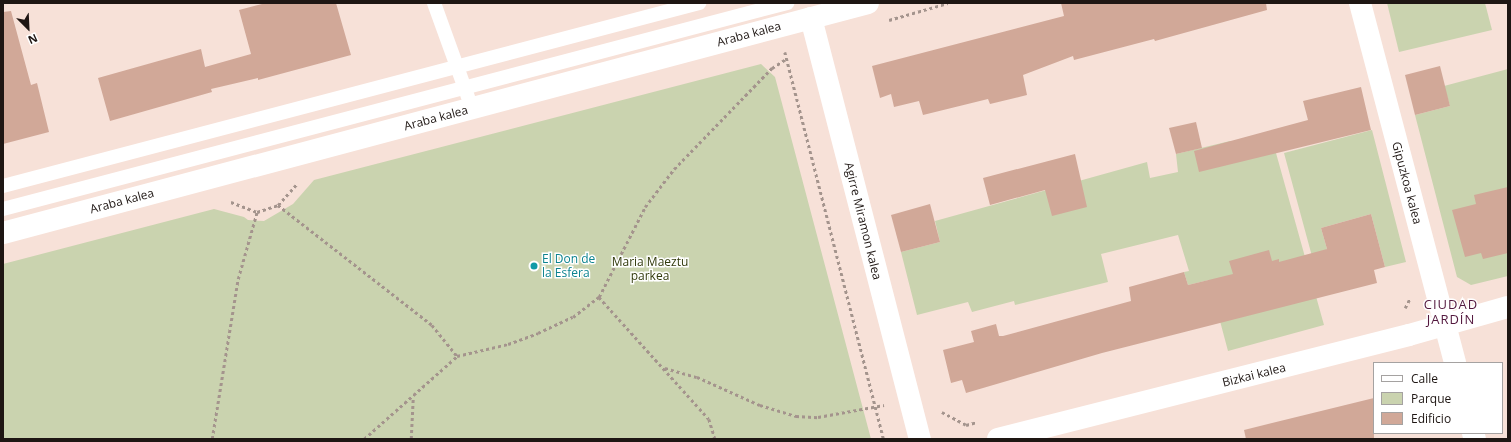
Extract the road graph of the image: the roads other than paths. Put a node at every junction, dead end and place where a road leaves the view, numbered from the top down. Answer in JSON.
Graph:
{"nodes":[{"id":1,"x":434,"y":3,"type":"edge"},
{"id":2,"x":699,"y":3,"type":"edge"},
{"id":3,"x":787,"y":3,"type":"edge"},
{"id":4,"x":868,"y":3,"type":"edge"},
{"id":5,"x":1360,"y":3,"type":"edge"},
{"id":6,"x":811,"y":10,"type":"edge"},
{"id":7,"x":457,"y":67,"type":"junction"},
{"id":8,"x":469,"y":98,"type":"junction"},
{"id":9,"x":3,"y":186,"type":"edge"},
{"id":10,"x":3,"y":209,"type":"edge"},
{"id":11,"x":3,"y":233,"type":"edge"},
{"id":12,"x":1508,"y":307,"type":"edge"},
{"id":13,"x":1444,"y":325,"type":"junction"},
{"id":14,"x":1455,"y":362,"type":"edge"},
{"id":15,"x":920,"y":439,"type":"edge"},
{"id":16,"x":998,"y":439,"type":"edge"}],
"edges":[{"from":1,"to":7,"type":"lane"},
{"from":2,"to":7,"type":"lane"},
{"from":3,"to":8,"type":"lane","name":"Araba kalea"},
{"from":4,"to":6,"type":"street","name":"Araba kalea"},
{"from":5,"to":13,"type":"street","name":"Gipuzkoa kalea"},
{"from":6,"to":8,"type":"street","name":"Araba kalea"},
{"from":6,"to":15,"type":"street","name":"Agirre Miramon kalea"},
{"from":7,"to":8,"type":"lane"},
{"from":7,"to":9,"type":"lane"},
{"from":8,"to":10,"type":"lane","name":"Araba kalea"},
{"from":8,"to":11,"type":"street","name":"Araba kalea"},
{"from":12,"to":13,"type":"street","name":"Bizkai kalea"},
{"from":13,"to":14,"type":"street","name":"Gipuzkoa kalea"},
{"from":13,"to":16,"type":"street","name":"Bizkai kalea"}]}
